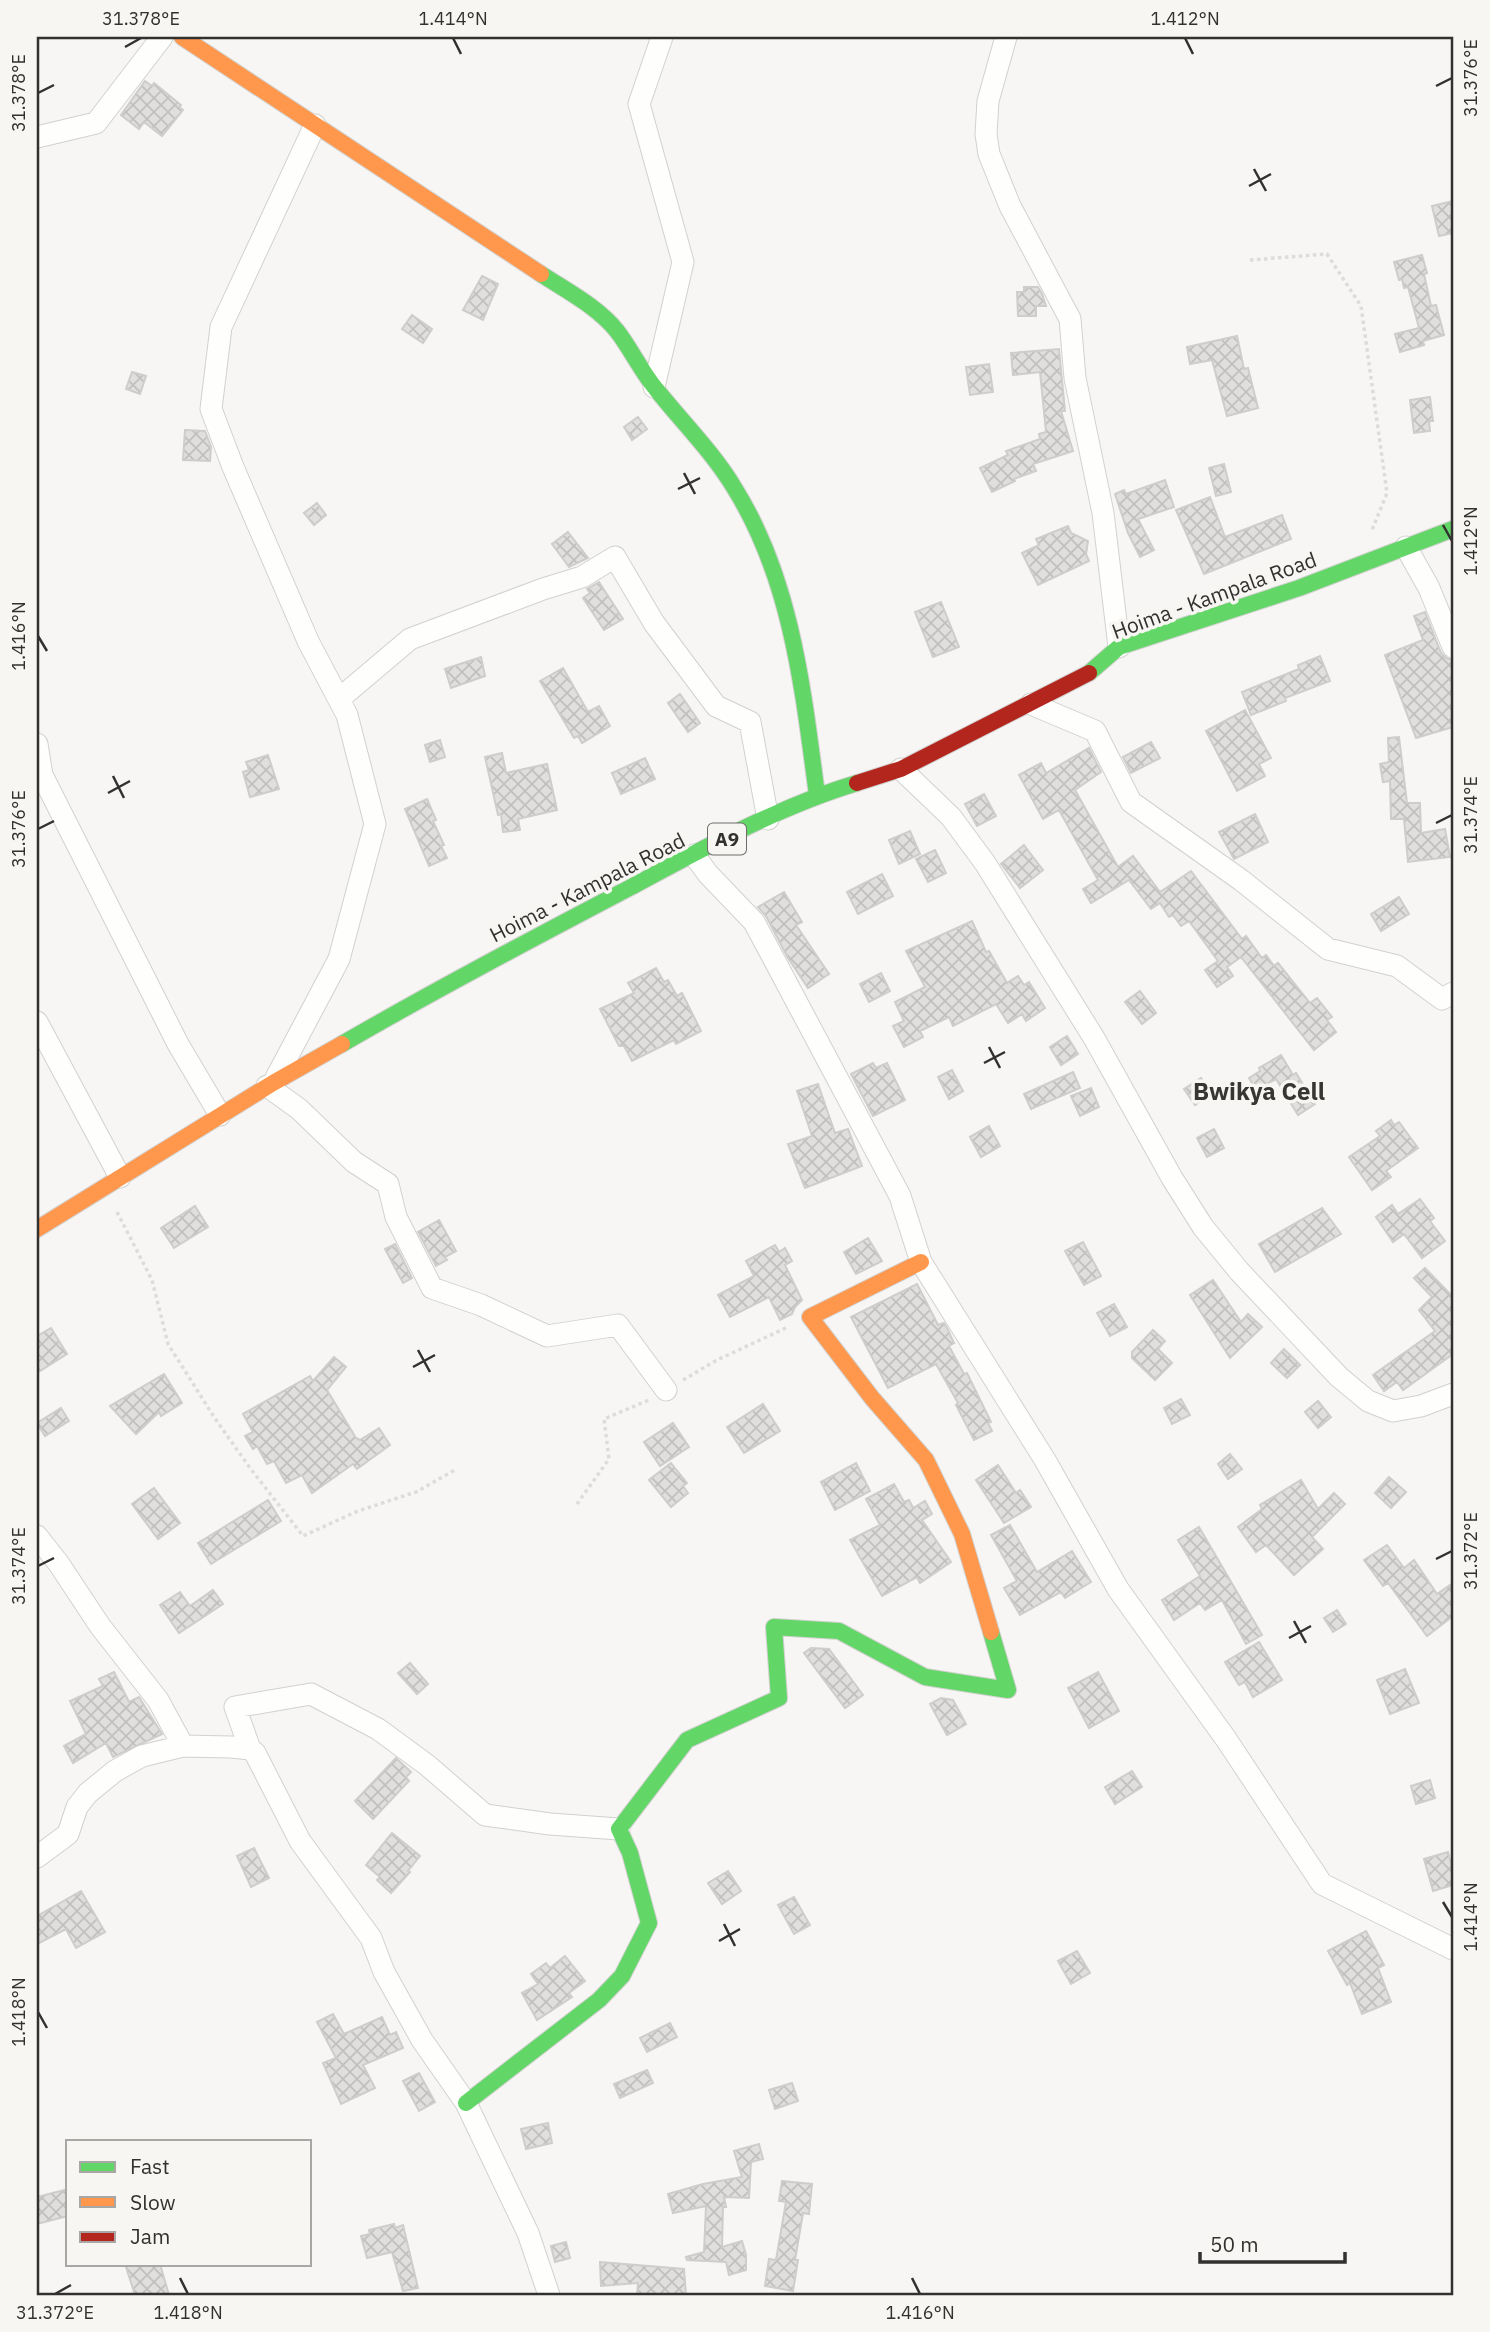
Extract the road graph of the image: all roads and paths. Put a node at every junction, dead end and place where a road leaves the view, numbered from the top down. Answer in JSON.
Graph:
{"nodes":[{"id":1,"x":162,"y":37,"type":"edge"},
{"id":2,"x":182,"y":37,"type":"edge"},
{"id":3,"x":662,"y":37,"type":"edge"},
{"id":4,"x":1006,"y":37,"type":"edge"},
{"id":5,"x":315,"y":125,"type":"junction"},
{"id":6,"x":37,"y":137,"type":"edge"},
{"id":7,"x":1250,"y":260,"type":"dead end"},
{"id":8,"x":654,"y":387,"type":"junction"},
{"id":9,"x":1453,"y":529,"type":"edge"},
{"id":10,"x":1363,"y":537,"type":"dead end"},
{"id":11,"x":1406,"y":547,"type":"junction"},
{"id":12,"x":1119,"y":647,"type":"junction"},
{"id":13,"x":1453,"y":647,"type":"edge"},
{"id":14,"x":339,"y":699,"type":"junction"},
{"id":15,"x":1031,"y":704,"type":"junction"},
{"id":16,"x":37,"y":744,"type":"edge"},
{"id":17,"x":901,"y":769,"type":"junction"},
{"id":18,"x":817,"y":795,"type":"junction"},
{"id":19,"x":768,"y":819,"type":"junction"},
{"id":20,"x":694,"y":856,"type":"junction"},
{"id":21,"x":1453,"y":992,"type":"edge"},
{"id":22,"x":37,"y":1022,"type":"edge"},
{"id":23,"x":270,"y":1084,"type":"junction"},
{"id":24,"x":220,"y":1115,"type":"junction"},
{"id":25,"x":120,"y":1177,"type":"junction"},
{"id":26,"x":105,"y":1213,"type":"dead end"},
{"id":27,"x":37,"y":1229,"type":"edge"},
{"id":28,"x":921,"y":1262,"type":"junction"},
{"id":29,"x":666,"y":1390,"type":"dead end"},
{"id":30,"x":1453,"y":1394,"type":"edge"},
{"id":31,"x":455,"y":1470,"type":"dead end"},
{"id":32,"x":37,"y":1536,"type":"edge"},
{"id":33,"x":183,"y":1746,"type":"junction"},
{"id":34,"x":250,"y":1749,"type":"junction"},
{"id":35,"x":619,"y":1829,"type":"junction"},
{"id":36,"x":37,"y":1857,"type":"edge"},
{"id":37,"x":1453,"y":1949,"type":"edge"},
{"id":38,"x":466,"y":2103,"type":"junction"},
{"id":39,"x":550,"y":2295,"type":"edge"}],
"edges":[{"from":1,"to":6,"type":"street"},
{"from":2,"to":5,"type":"street"},
{"from":3,"to":8,"type":"street"},
{"from":4,"to":12,"type":"street"},
{"from":5,"to":8,"type":"street"},
{"from":5,"to":14,"type":"street"},
{"from":7,"to":10,"type":"path"},
{"from":8,"to":18,"type":"street"},
{"from":9,"to":11,"type":"street","name":"Hoima - Kampala Road","number":"A9"},
{"from":11,"to":12,"type":"street","name":"Hoima - Kampala Road","number":"A9"},
{"from":11,"to":13,"type":"street"},
{"from":12,"to":15,"type":"street","name":"Hoima - Kampala Road","number":"A9"},
{"from":14,"to":19,"type":"street"},
{"from":14,"to":23,"type":"street"},
{"from":15,"to":17,"type":"street","name":"Hoima - Kampala Road","number":"A9"},
{"from":15,"to":21,"type":"street"},
{"from":16,"to":24,"type":"street"},
{"from":17,"to":18,"type":"street","name":"Hoima - Kampala Road","number":"A9"},
{"from":17,"to":30,"type":"street"},
{"from":18,"to":19,"type":"street","name":"Hoima - Kampala Road","number":"A9"},
{"from":19,"to":20,"type":"street","name":"Hoima - Kampala Road","number":"A9"},
{"from":20,"to":23,"type":"street","name":"Hoima - Kampala Road","number":"A9"},
{"from":20,"to":28,"type":"street"},
{"from":22,"to":25,"type":"street"},
{"from":23,"to":24,"type":"street","name":"Hoima - Kampala Road","number":"A9"},
{"from":23,"to":29,"type":"street"},
{"from":24,"to":25,"type":"street","name":"Hoima - Kampala Road","number":"A9"},
{"from":25,"to":27,"type":"street","name":"Hoima - Kampala Road","number":"A9"},
{"from":26,"to":31,"type":"path"},
{"from":28,"to":35,"type":"street"},
{"from":28,"to":37,"type":"street"},
{"from":32,"to":33,"type":"street"},
{"from":33,"to":34,"type":"street"},
{"from":33,"to":36,"type":"street"},
{"from":34,"to":35,"type":"street"},
{"from":34,"to":38,"type":"street"},
{"from":35,"to":38,"type":"street"},
{"from":38,"to":39,"type":"street"}]}
